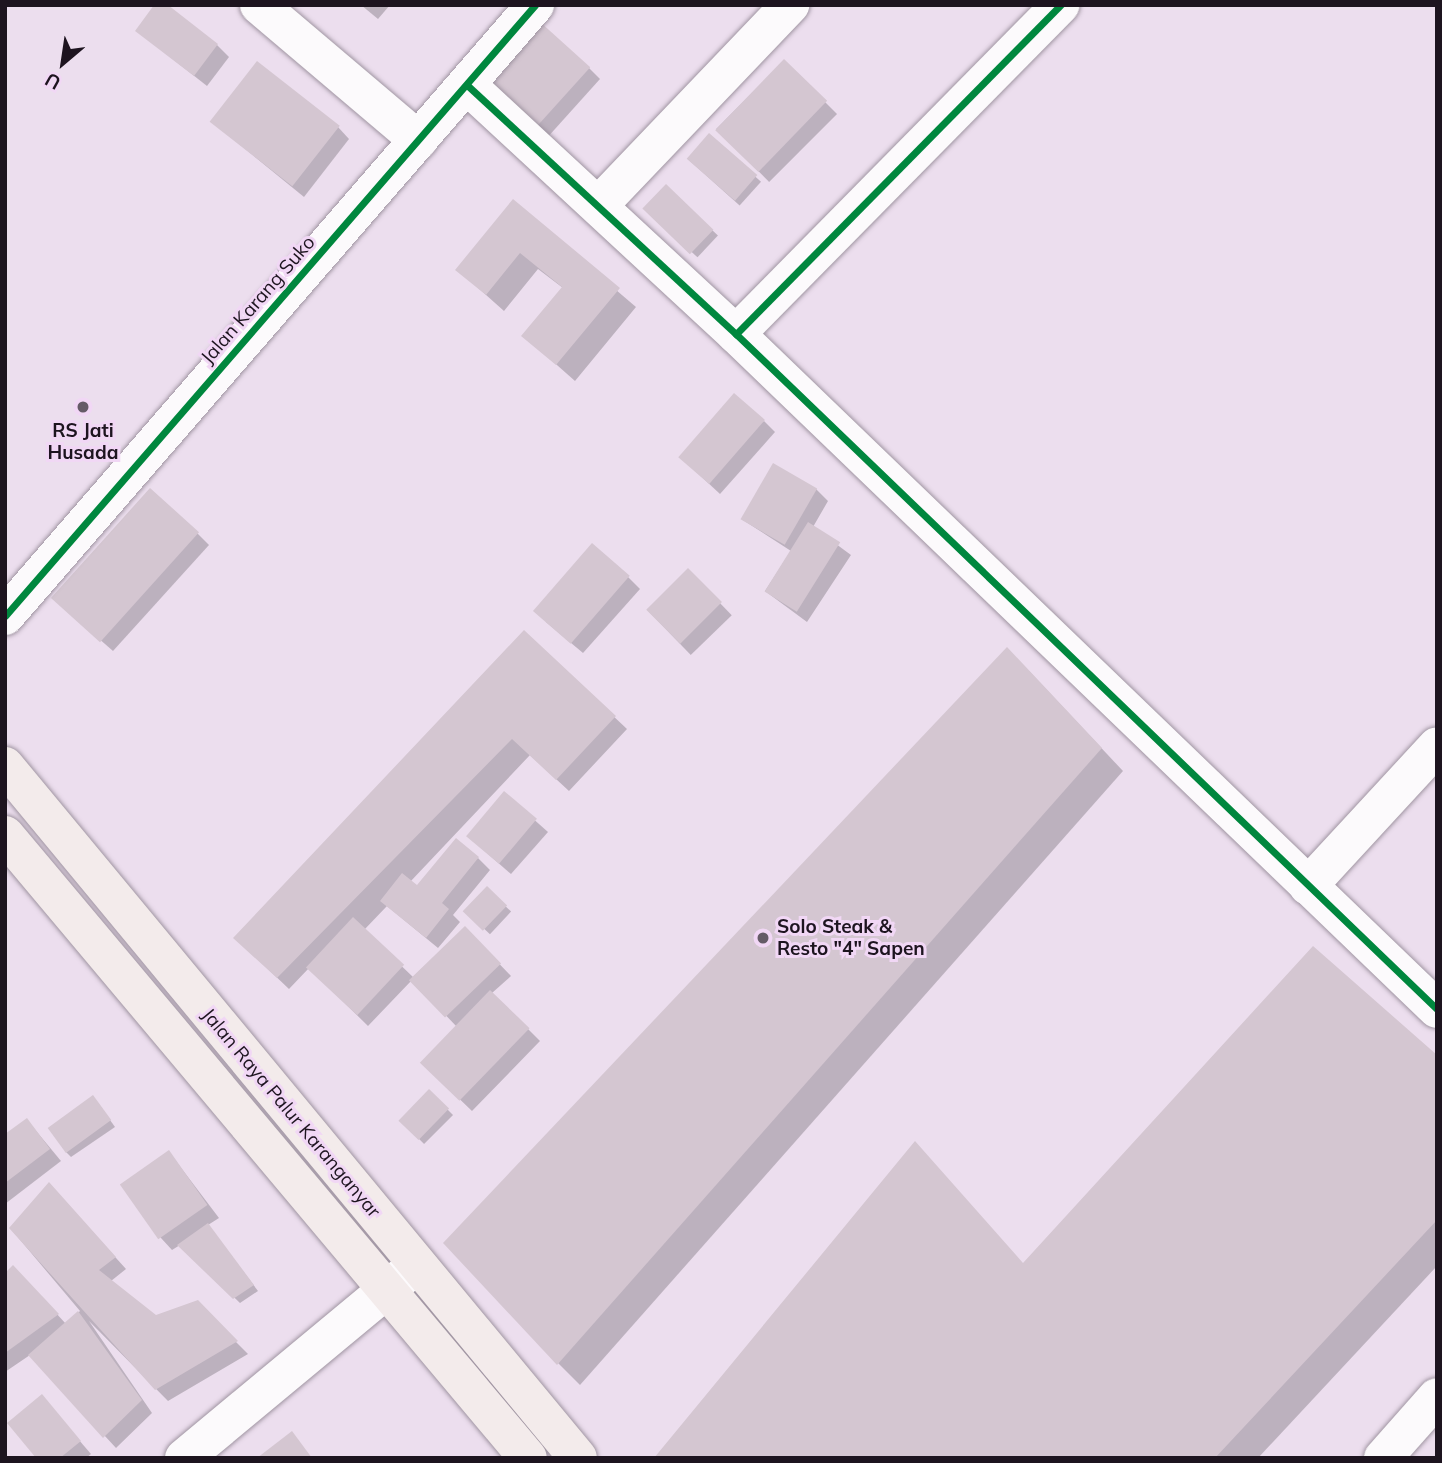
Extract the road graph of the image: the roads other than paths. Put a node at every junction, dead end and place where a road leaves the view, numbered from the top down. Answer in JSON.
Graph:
{"nodes":[{"id":1,"x":259,"y":5,"type":"edge"},
{"id":2,"x":535,"y":5,"type":"edge"},
{"id":3,"x":790,"y":5,"type":"edge"},
{"id":4,"x":1060,"y":5,"type":"edge"},
{"id":5,"x":467,"y":85,"type":"junction"},
{"id":6,"x":418,"y":139,"type":"junction"},
{"id":7,"x":599,"y":205,"type":"junction"},
{"id":8,"x":736,"y":334,"type":"junction"},
{"id":9,"x":5,"y":615,"type":"edge"},
{"id":10,"x":1437,"y":746,"type":"edge"},
{"id":11,"x":5,"y":766,"type":"edge"},
{"id":12,"x":5,"y":835,"type":"edge"},
{"id":13,"x":1308,"y":886,"type":"junction"},
{"id":14,"x":1437,"y":1009,"type":"edge"},
{"id":15,"x":403,"y":1275,"type":"junction"},
{"id":16,"x":1437,"y":1397,"type":"edge"},
{"id":17,"x":184,"y":1458,"type":"edge"},
{"id":18,"x":528,"y":1458,"type":"edge"},
{"id":19,"x":578,"y":1458,"type":"edge"},
{"id":20,"x":1383,"y":1458,"type":"edge"}],
"edges":[{"from":1,"to":6,"type":"street"},
{"from":2,"to":5,"type":"street","name":"Jalan Karang Suko"},
{"from":3,"to":7,"type":"street"},
{"from":4,"to":8,"type":"street"},
{"from":5,"to":6,"type":"street","name":"Jalan Karang Suko"},
{"from":5,"to":7,"type":"street"},
{"from":6,"to":9,"type":"street","name":"Jalan Karang Suko"},
{"from":7,"to":8,"type":"street"},
{"from":8,"to":13,"type":"street"},
{"from":10,"to":13,"type":"street"},
{"from":11,"to":15,"type":"main road","name":"Jalan Raya Palur Karanganyar"},
{"from":12,"to":15,"type":"main road","name":"Jalan Raya Palur Karanganyar"},
{"from":13,"to":14,"type":"street"},
{"from":15,"to":17,"type":"street"},
{"from":15,"to":18,"type":"main road","name":"Jalan Raya Palur Karanganyar"},
{"from":15,"to":19,"type":"main road","name":"Jalan Raya Palur Karanganyar"},
{"from":16,"to":20,"type":"street"}]}
